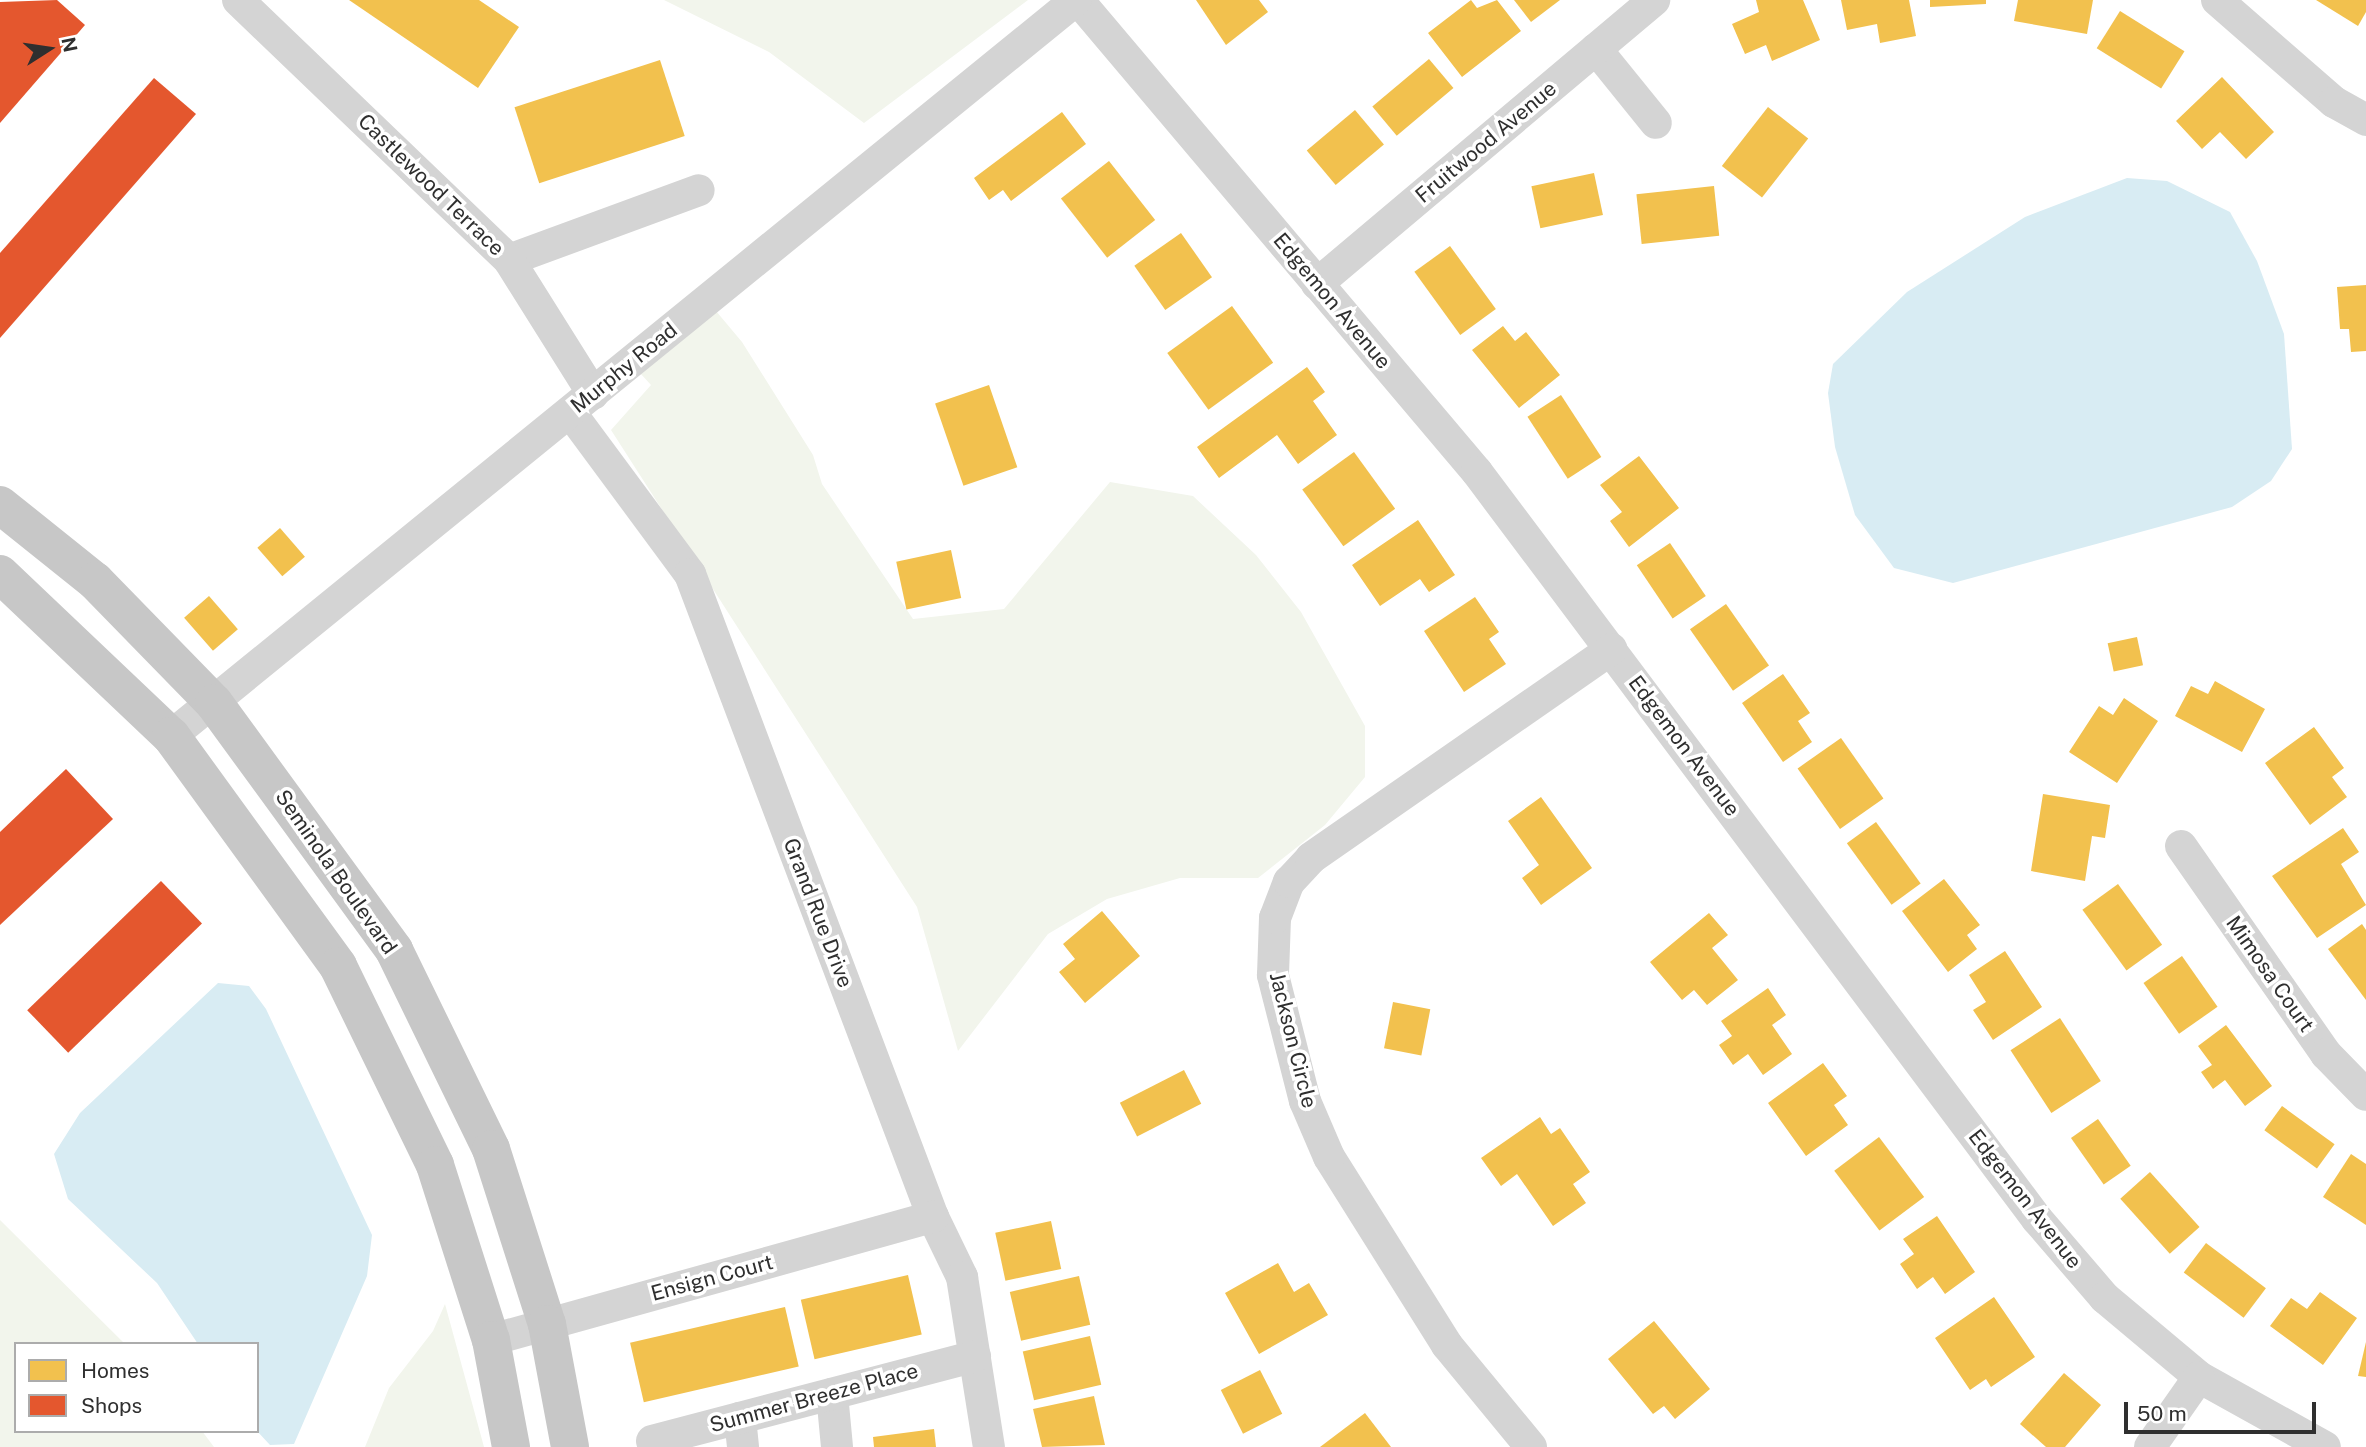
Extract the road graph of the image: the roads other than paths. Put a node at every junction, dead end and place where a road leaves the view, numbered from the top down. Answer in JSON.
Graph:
{"nodes":[{"id":1,"x":238,"y":0,"type":"edge"},
{"id":2,"x":1077,"y":0,"type":"edge"},
{"id":3,"x":1654,"y":0,"type":"edge"},
{"id":4,"x":2217,"y":0,"type":"edge"},
{"id":5,"x":1596,"y":49,"type":"junction"},
{"id":6,"x":2366,"y":120,"type":"edge"},
{"id":7,"x":1656,"y":123,"type":"dead end"},
{"id":8,"x":699,"y":190,"type":"dead end"},
{"id":9,"x":509,"y":260,"type":"junction"},
{"id":10,"x":1317,"y":284,"type":"junction"},
{"id":11,"x":581,"y":403,"type":"junction"},
{"id":12,"x":0,"y":505,"type":"edge"},
{"id":13,"x":0,"y":574,"type":"edge"},
{"id":14,"x":1612,"y":649,"type":"junction"},
{"id":15,"x":215,"y":703,"type":"junction"},
{"id":16,"x":171,"y":736,"type":"junction"},
{"id":17,"x":2181,"y":846,"type":"dead end"},
{"id":18,"x":2366,"y":1096,"type":"edge"},
{"id":19,"x":933,"y":1217,"type":"junction"},
{"id":20,"x":547,"y":1324,"type":"junction"},
{"id":21,"x":491,"y":1340,"type":"junction"},
{"id":22,"x":975,"y":1356,"type":"junction"},
{"id":23,"x":2199,"y":1377,"type":"junction"},
{"id":24,"x":832,"y":1394,"type":"junction"},
{"id":25,"x":741,"y":1432,"type":"edge"},
{"id":26,"x":652,"y":1441,"type":"dead end"},
{"id":27,"x":511,"y":1447,"type":"edge"},
{"id":28,"x":570,"y":1447,"type":"edge"},
{"id":29,"x":837,"y":1447,"type":"edge"},
{"id":30,"x":989,"y":1447,"type":"edge"},
{"id":31,"x":1531,"y":1447,"type":"edge"},
{"id":32,"x":2150,"y":1447,"type":"edge"},
{"id":33,"x":2325,"y":1447,"type":"edge"}],
"edges":[{"from":1,"to":9,"type":"street","name":"Castlewood Terrace"},
{"from":2,"to":10,"type":"street","name":"Edgemon Avenue"},
{"from":2,"to":11,"type":"street","name":"Murphy Road"},
{"from":3,"to":5,"type":"street","name":"Fruitwood Avenue"},
{"from":4,"to":6,"type":"street"},
{"from":5,"to":7,"type":"street"},
{"from":5,"to":10,"type":"street","name":"Fruitwood Avenue"},
{"from":8,"to":9,"type":"street","name":"Castlewood Terrace"},
{"from":9,"to":11,"type":"street","name":"Grand Rue Drive"},
{"from":10,"to":14,"type":"street","name":"Edgemon Avenue"},
{"from":11,"to":15,"type":"street","name":"Murphy Road"},
{"from":11,"to":19,"type":"street","name":"Grand Rue Drive"},
{"from":12,"to":15,"type":"main road","name":"Seminola Boulevard"},
{"from":13,"to":16,"type":"main road"},
{"from":14,"to":23,"type":"street","name":"Edgemon Avenue"},
{"from":14,"to":31,"type":"street","name":"Jackson Circle"},
{"from":15,"to":16,"type":"street","name":"Murphy Road"},
{"from":15,"to":20,"type":"main road","name":"Seminola Boulevard"},
{"from":16,"to":21,"type":"main road"},
{"from":17,"to":18,"type":"street","name":"Mimosa Court"},
{"from":19,"to":20,"type":"street","name":"Ensign Court"},
{"from":19,"to":22,"type":"street","name":"Grand Rue Drive"},
{"from":20,"to":21,"type":"street","name":"Ensign Court"},
{"from":20,"to":28,"type":"main road","name":"Seminola Boulevard"},
{"from":21,"to":27,"type":"main road"},
{"from":22,"to":24,"type":"street","name":"Summer Breeze Place"},
{"from":22,"to":30,"type":"street","name":"Grand Rue Drive"},
{"from":23,"to":32,"type":"street"},
{"from":23,"to":33,"type":"street","name":"Edgemon Avenue"},
{"from":24,"to":25,"type":"street","name":"Summer Breeze Place"},
{"from":24,"to":29,"type":"street"},
{"from":25,"to":26,"type":"street","name":"Summer Breeze Place"}]}
